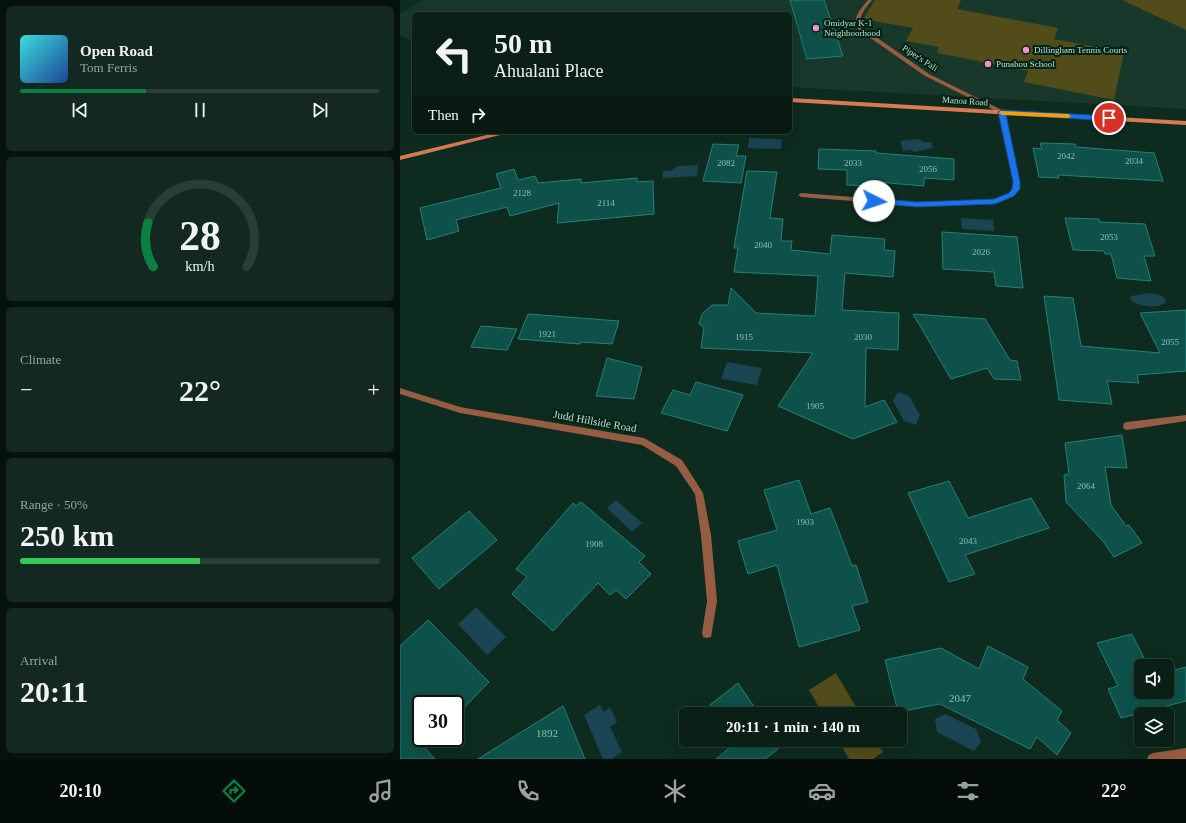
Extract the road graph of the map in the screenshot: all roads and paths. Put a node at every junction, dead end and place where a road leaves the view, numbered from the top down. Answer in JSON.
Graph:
{"nodes":[{"id":1,"x":870,"y":0,"type":"edge"},
{"id":2,"x":792,"y":100,"type":"edge"},
{"id":3,"x":1002,"y":112,"type":"junction"},
{"id":4,"x":1186,"y":123,"type":"edge"},
{"id":5,"x":498,"y":134,"type":"edge"},
{"id":6,"x":400,"y":158,"type":"edge"},
{"id":7,"x":801,"y":195,"type":"dead end"},
{"id":8,"x":400,"y":391,"type":"edge"},
{"id":9,"x":1186,"y":418,"type":"edge"},
{"id":10,"x":1127,"y":426,"type":"dead end"},
{"id":11,"x":708,"y":634,"type":"dead end"},
{"id":12,"x":1186,"y":754,"type":"edge"},
{"id":13,"x":1153,"y":759,"type":"edge"}],
"edges":[{"from":1,"to":3,"type":"street","name":"Piper's Pali"},
{"from":2,"to":3,"type":"main road","name":"Manoa Road"},
{"from":3,"to":4,"type":"main road","name":"Manoa Road"},
{"from":3,"to":7,"type":"street"},
{"from":5,"to":6,"type":"main road"},
{"from":8,"to":11,"type":"street","name":"Judd Hillside Road"},
{"from":9,"to":10,"type":"street"},
{"from":12,"to":13,"type":"street"}]}
